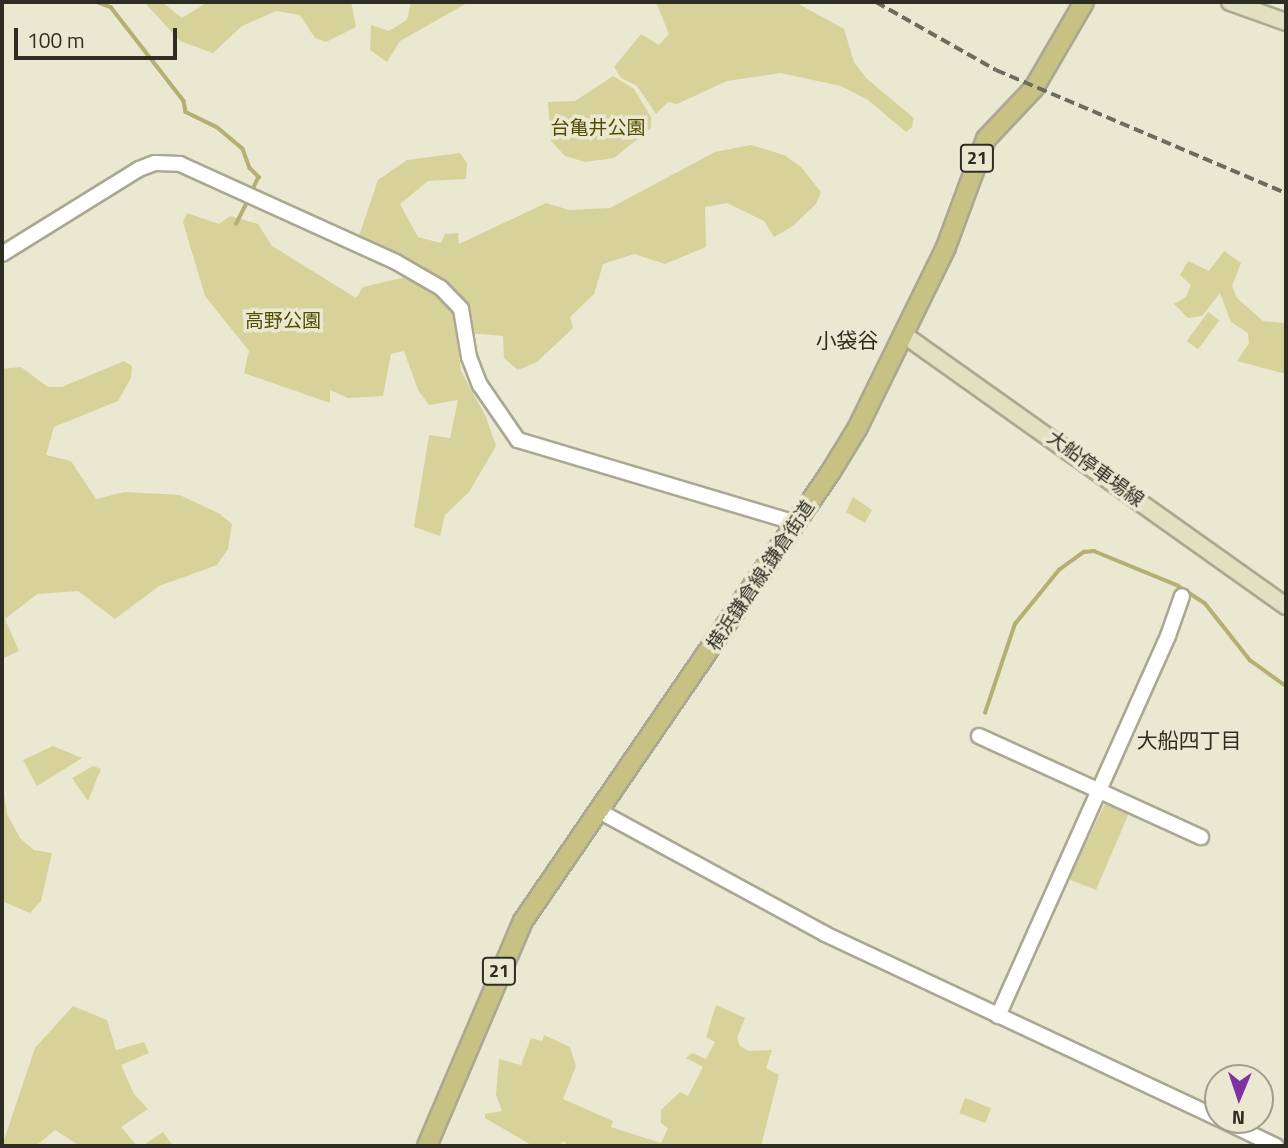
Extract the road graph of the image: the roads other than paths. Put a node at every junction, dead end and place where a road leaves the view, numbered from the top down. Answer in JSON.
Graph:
{"nodes":[{"id":1,"x":1084,"y":2,"type":"edge"},
{"id":2,"x":1230,"y":2,"type":"edge"},
{"id":3,"x":1286,"y":22,"type":"edge"},
{"id":4,"x":2,"y":254,"type":"edge"},
{"id":5,"x":903,"y":334,"type":"junction"},
{"id":6,"x":796,"y":523,"type":"junction"},
{"id":7,"x":1182,"y":596,"type":"dead end"},
{"id":8,"x":1286,"y":606,"type":"edge"},
{"id":9,"x":979,"y":736,"type":"dead end"},
{"id":10,"x":1099,"y":791,"type":"junction"},
{"id":11,"x":597,"y":810,"type":"junction"},
{"id":12,"x":1201,"y":837,"type":"dead end"},
{"id":13,"x":998,"y":1016,"type":"junction"},
{"id":14,"x":1204,"y":1112,"type":"edge"},
{"id":15,"x":1251,"y":1134,"type":"edge"},
{"id":16,"x":427,"y":1146,"type":"edge"},
{"id":17,"x":1276,"y":1146,"type":"edge"}],
"edges":[{"from":1,"to":5,"type":"main road","name":"横浜鎌倉線;鎌倉街道","number":"21"},
{"from":2,"to":3,"type":"main road"},
{"from":4,"to":6,"type":"street"},
{"from":5,"to":6,"type":"main road","name":"横浜鎌倉線;鎌倉街道","number":"21"},
{"from":5,"to":8,"type":"main road","name":"大船停車場線"},
{"from":6,"to":11,"type":"main road","name":"横浜鎌倉線;鎌倉街道","number":"21"},
{"from":7,"to":10,"type":"street"},
{"from":9,"to":10,"type":"street"},
{"from":10,"to":12,"type":"street"},
{"from":10,"to":13,"type":"street"},
{"from":11,"to":13,"type":"street"},
{"from":11,"to":16,"type":"main road","name":"横浜鎌倉線;鎌倉街道","number":"21"},
{"from":13,"to":14,"type":"street"},
{"from":15,"to":17,"type":"street"}]}
